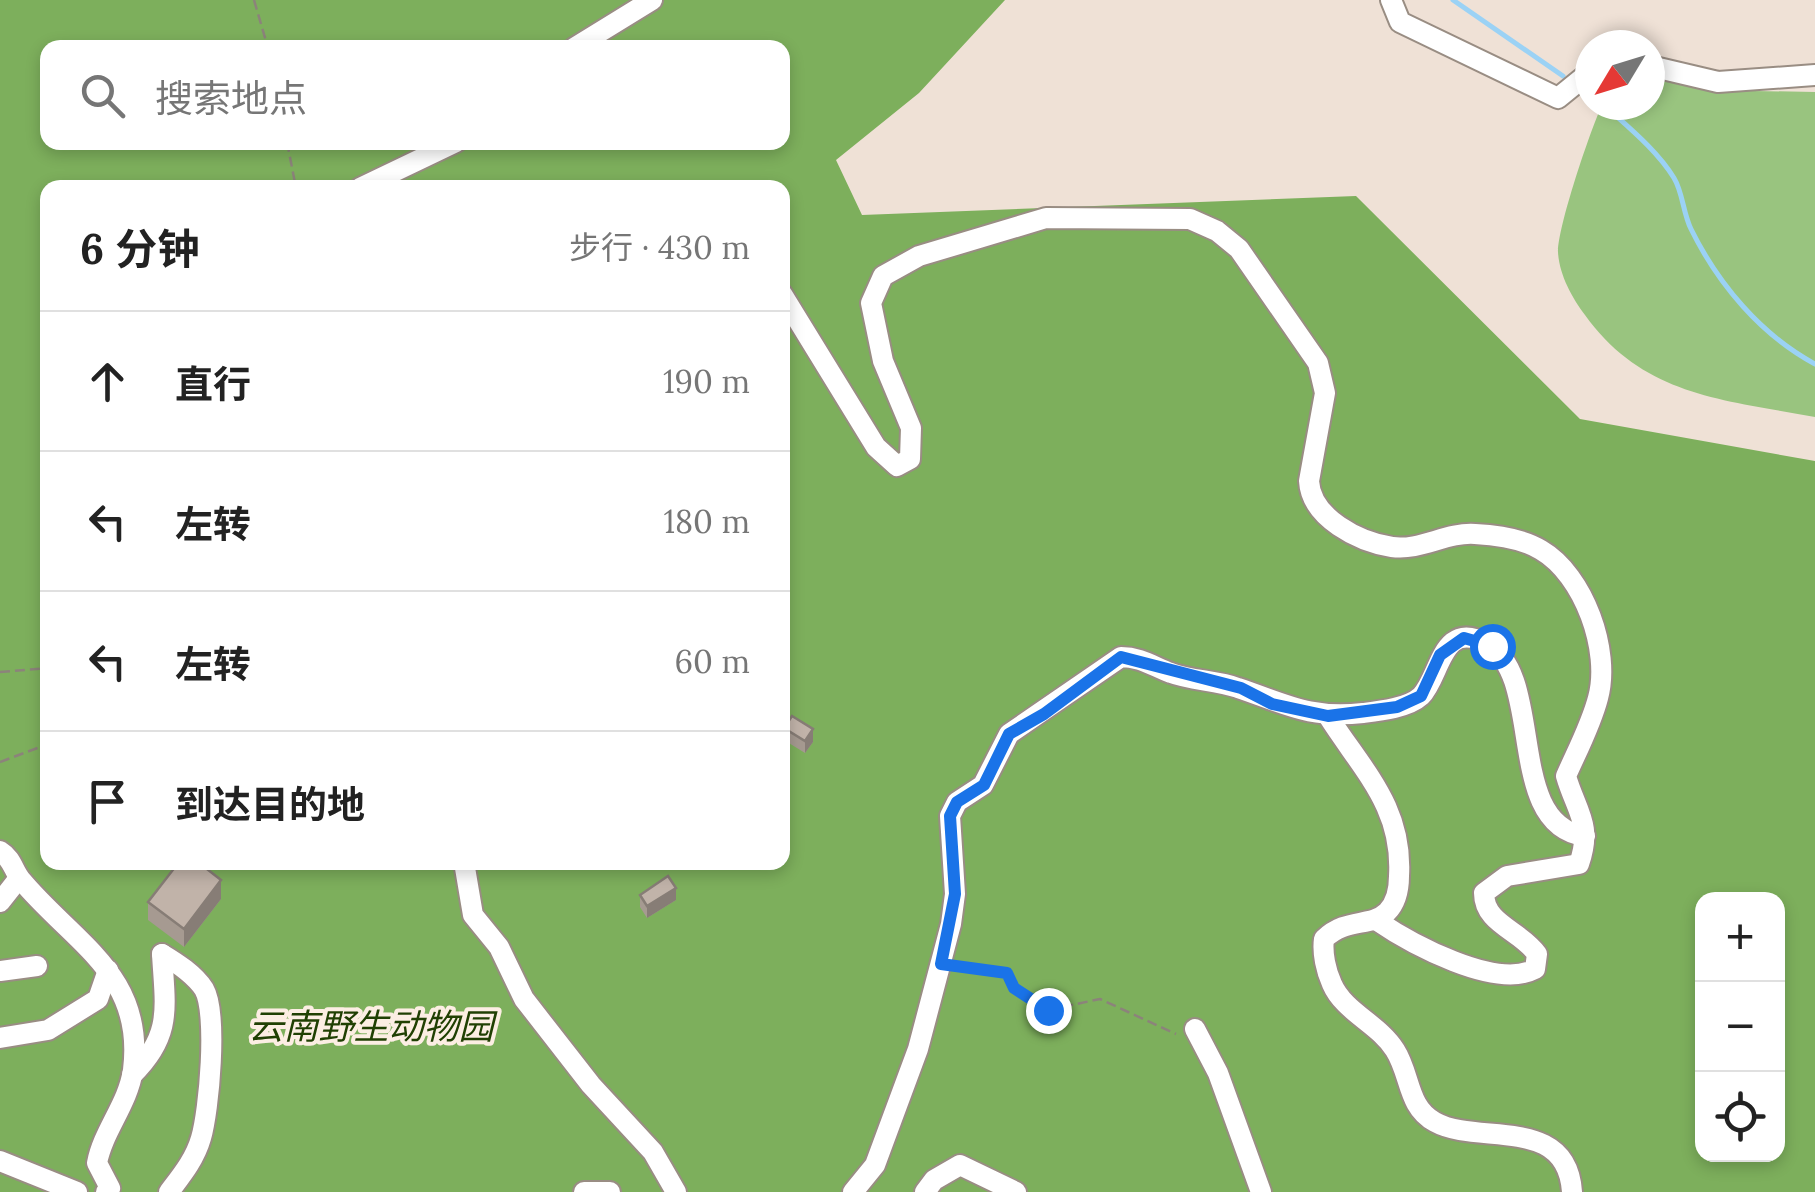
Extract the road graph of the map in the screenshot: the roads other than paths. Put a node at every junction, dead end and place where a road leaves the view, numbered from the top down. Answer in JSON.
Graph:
{"nodes":[{"id":1,"x":652,"y":0,"type":"edge"},
{"id":2,"x":1390,"y":0,"type":"edge"},
{"id":3,"x":587,"y":40,"type":"edge"},
{"id":4,"x":1665,"y":70,"type":"edge"},
{"id":5,"x":1815,"y":75,"type":"edge"},
{"id":6,"x":1575,"y":84,"type":"edge"},
{"id":7,"x":439,"y":150,"type":"edge"},
{"id":8,"x":377,"y":180,"type":"edge"},
{"id":9,"x":790,"y":307,"type":"edge"},
{"id":10,"x":1328,"y":716,"type":"junction"},
{"id":11,"x":1585,"y":836,"type":"junction"},
{"id":12,"x":0,"y":852,"type":"edge"},
{"id":13,"x":465,"y":870,"type":"edge"},
{"id":14,"x":19,"y":878,"type":"junction"},
{"id":15,"x":0,"y":902,"type":"edge"},
{"id":16,"x":1376,"y":920,"type":"junction"},
{"id":17,"x":37,"y":966,"type":"dead end"},
{"id":18,"x":108,"y":970,"type":"junction"},
{"id":19,"x":0,"y":971,"type":"edge"},
{"id":20,"x":1195,"y":1029,"type":"road end"},
{"id":21,"x":0,"y":1038,"type":"edge"},
{"id":22,"x":132,"y":1075,"type":"junction"},
{"id":23,"x":0,"y":1161,"type":"edge"},
{"id":24,"x":77,"y":1192,"type":"edge"},
{"id":25,"x":106,"y":1192,"type":"edge"},
{"id":26,"x":169,"y":1192,"type":"edge"},
{"id":27,"x":584,"y":1192,"type":"edge"},
{"id":28,"x":610,"y":1192,"type":"edge"},
{"id":29,"x":676,"y":1192,"type":"edge"},
{"id":30,"x":853,"y":1192,"type":"edge"},
{"id":31,"x":925,"y":1192,"type":"edge"},
{"id":32,"x":1016,"y":1192,"type":"edge"},
{"id":33,"x":1261,"y":1192,"type":"edge"},
{"id":34,"x":1572,"y":1192,"type":"edge"}],
"edges":[{"from":1,"to":3,"type":"street"},
{"from":2,"to":6,"type":"street"},
{"from":4,"to":5,"type":"street"},
{"from":7,"to":8,"type":"street"},
{"from":9,"to":11,"type":"street"},
{"from":10,"to":11,"type":"street"},
{"from":10,"to":16,"type":"street"},
{"from":10,"to":30,"type":"street"},
{"from":11,"to":16,"type":"street"},
{"from":12,"to":14,"type":"street"},
{"from":13,"to":29,"type":"street"},
{"from":14,"to":15,"type":"street"},
{"from":14,"to":18,"type":"street"},
{"from":16,"to":34,"type":"street"},
{"from":17,"to":19,"type":"street"},
{"from":18,"to":21,"type":"street"},
{"from":18,"to":22,"type":"street"},
{"from":20,"to":33,"type":"street"},
{"from":22,"to":25,"type":"street"},
{"from":22,"to":26,"type":"street"},
{"from":23,"to":24,"type":"street"},
{"from":27,"to":28,"type":"street"},
{"from":31,"to":32,"type":"street"}]}
